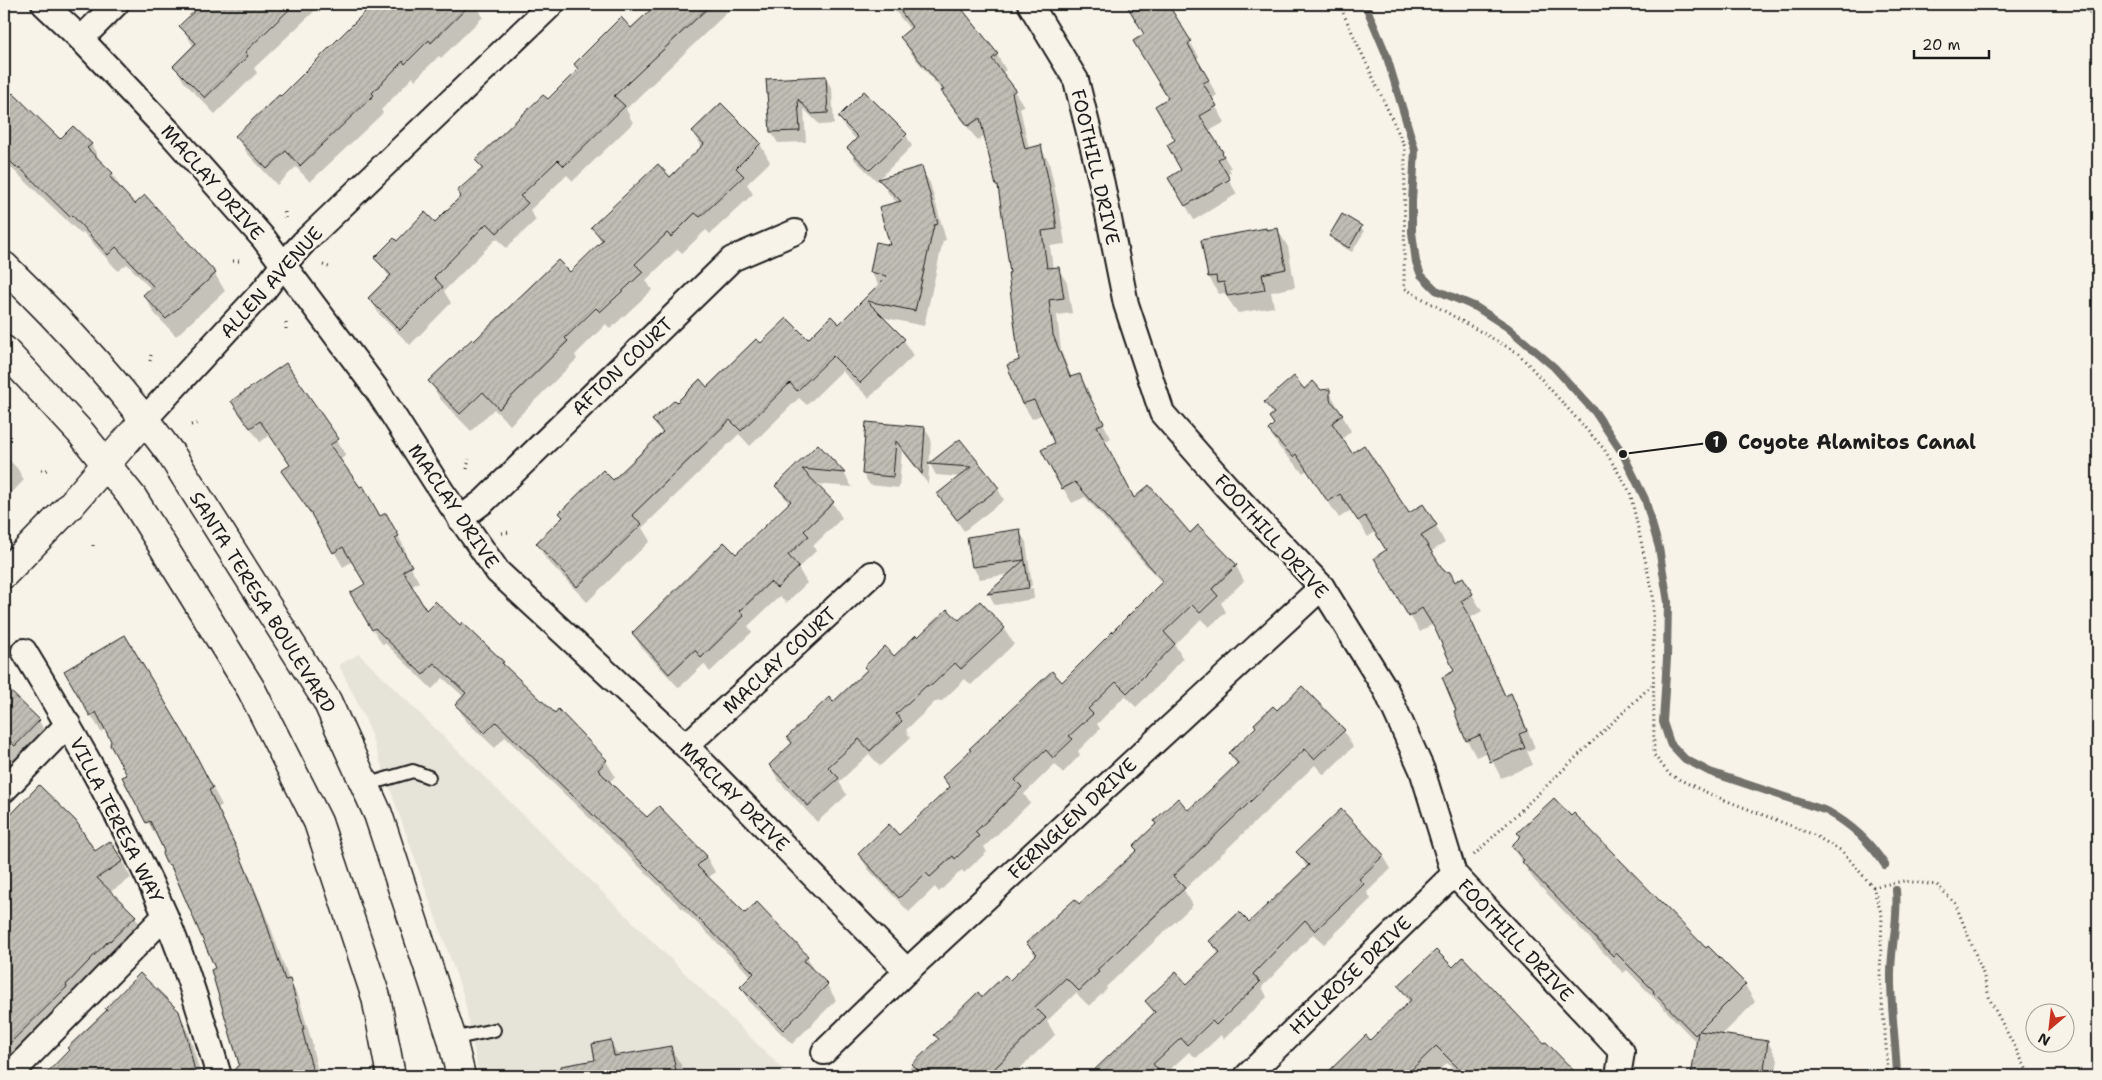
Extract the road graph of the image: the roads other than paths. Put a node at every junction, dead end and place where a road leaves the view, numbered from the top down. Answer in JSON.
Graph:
{"nodes":[{"id":1,"x":44,"y":4,"type":"edge"},
{"id":2,"x":116,"y":4,"type":"edge"},
{"id":3,"x":552,"y":4,"type":"edge"},
{"id":4,"x":1030,"y":4,"type":"edge"},
{"id":5,"x":81,"y":39,"type":"junction"},
{"id":6,"x":795,"y":232,"type":"dead end"},
{"id":7,"x":283,"y":265,"type":"junction"},
{"id":8,"x":4,"y":266,"type":"edge"},
{"id":9,"x":4,"y":350,"type":"edge"},
{"id":10,"x":145,"y":419,"type":"junction"},
{"id":11,"x":107,"y":464,"type":"junction"},
{"id":12,"x":460,"y":519,"type":"junction"},
{"id":13,"x":4,"y":574,"type":"edge"},
{"id":14,"x":872,"y":574,"type":"dead end"},
{"id":15,"x":1322,"y":587,"type":"junction"},
{"id":16,"x":24,"y":652,"type":"dead end"},
{"id":17,"x":68,"y":724,"type":"junction"},
{"id":18,"x":686,"y":746,"type":"junction"},
{"id":19,"x":429,"y":777,"type":"dead end"},
{"id":20,"x":365,"y":785,"type":"junction"},
{"id":21,"x":4,"y":790,"type":"edge"},
{"id":22,"x":1454,"y":874,"type":"junction"},
{"id":23,"x":165,"y":916,"type":"junction"},
{"id":24,"x":907,"y":971,"type":"junction"},
{"id":25,"x":494,"y":1030,"type":"dead end"},
{"id":26,"x":452,"y":1039,"type":"junction"},
{"id":27,"x":824,"y":1052,"type":"dead end"},
{"id":28,"x":9,"y":1076,"type":"edge"},
{"id":29,"x":219,"y":1076,"type":"edge"},
{"id":30,"x":391,"y":1076,"type":"edge"},
{"id":31,"x":461,"y":1076,"type":"edge"},
{"id":32,"x":1247,"y":1076,"type":"edge"},
{"id":33,"x":1618,"y":1076,"type":"edge"}],
"edges":[{"from":1,"to":5,"type":"street","name":"MACLAY DRIVE"},
{"from":2,"to":5,"type":"street"},
{"from":3,"to":7,"type":"street","name":"ALLEN AVENUE"},
{"from":4,"to":15,"type":"street","name":"FOOTHILL DRIVE"},
{"from":5,"to":7,"type":"street","name":"MACLAY DRIVE"},
{"from":6,"to":12,"type":"street","name":"AFTON COURT"},
{"from":7,"to":10,"type":"street","name":"ALLEN AVENUE"},
{"from":7,"to":12,"type":"street","name":"MACLAY DRIVE"},
{"from":8,"to":10,"type":"main road","name":"SANTA TERESA BOULEVARD"},
{"from":9,"to":11,"type":"main road"},
{"from":10,"to":11,"type":"main road","name":"ALLEN AVENUE"},
{"from":10,"to":20,"type":"main road","name":"SANTA TERESA BOULEVARD"},
{"from":11,"to":13,"type":"main road","name":"ALLEN AVENUE"},
{"from":11,"to":30,"type":"main road"},
{"from":12,"to":18,"type":"street","name":"MACLAY DRIVE"},
{"from":14,"to":18,"type":"street","name":"MACLAY COURT"},
{"from":15,"to":22,"type":"street","name":"FOOTHILL DRIVE"},
{"from":15,"to":24,"type":"street","name":"FERNGLEN DRIVE"},
{"from":16,"to":17,"type":"street","name":"VILLA TERESA WAY"},
{"from":17,"to":21,"type":"street","name":"VILLA TERESA WAY"},
{"from":17,"to":23,"type":"street","name":"VILLA TERESA WAY"},
{"from":18,"to":24,"type":"street","name":"MACLAY DRIVE"},
{"from":19,"to":20,"type":"lane"},
{"from":20,"to":26,"type":"main road","name":"SANTA TERESA BOULEVARD"},
{"from":22,"to":32,"type":"street","name":"HILLROSE DRIVE"},
{"from":22,"to":33,"type":"street","name":"FOOTHILL DRIVE"},
{"from":23,"to":28,"type":"street","name":"VILLA TERESA WAY"},
{"from":23,"to":29,"type":"street","name":"VILLA TERESA WAY"},
{"from":24,"to":27,"type":"street","name":"FERNGLEN DRIVE"},
{"from":25,"to":26,"type":"lane"},
{"from":26,"to":31,"type":"main road","name":"SANTA TERESA BOULEVARD"}]}
